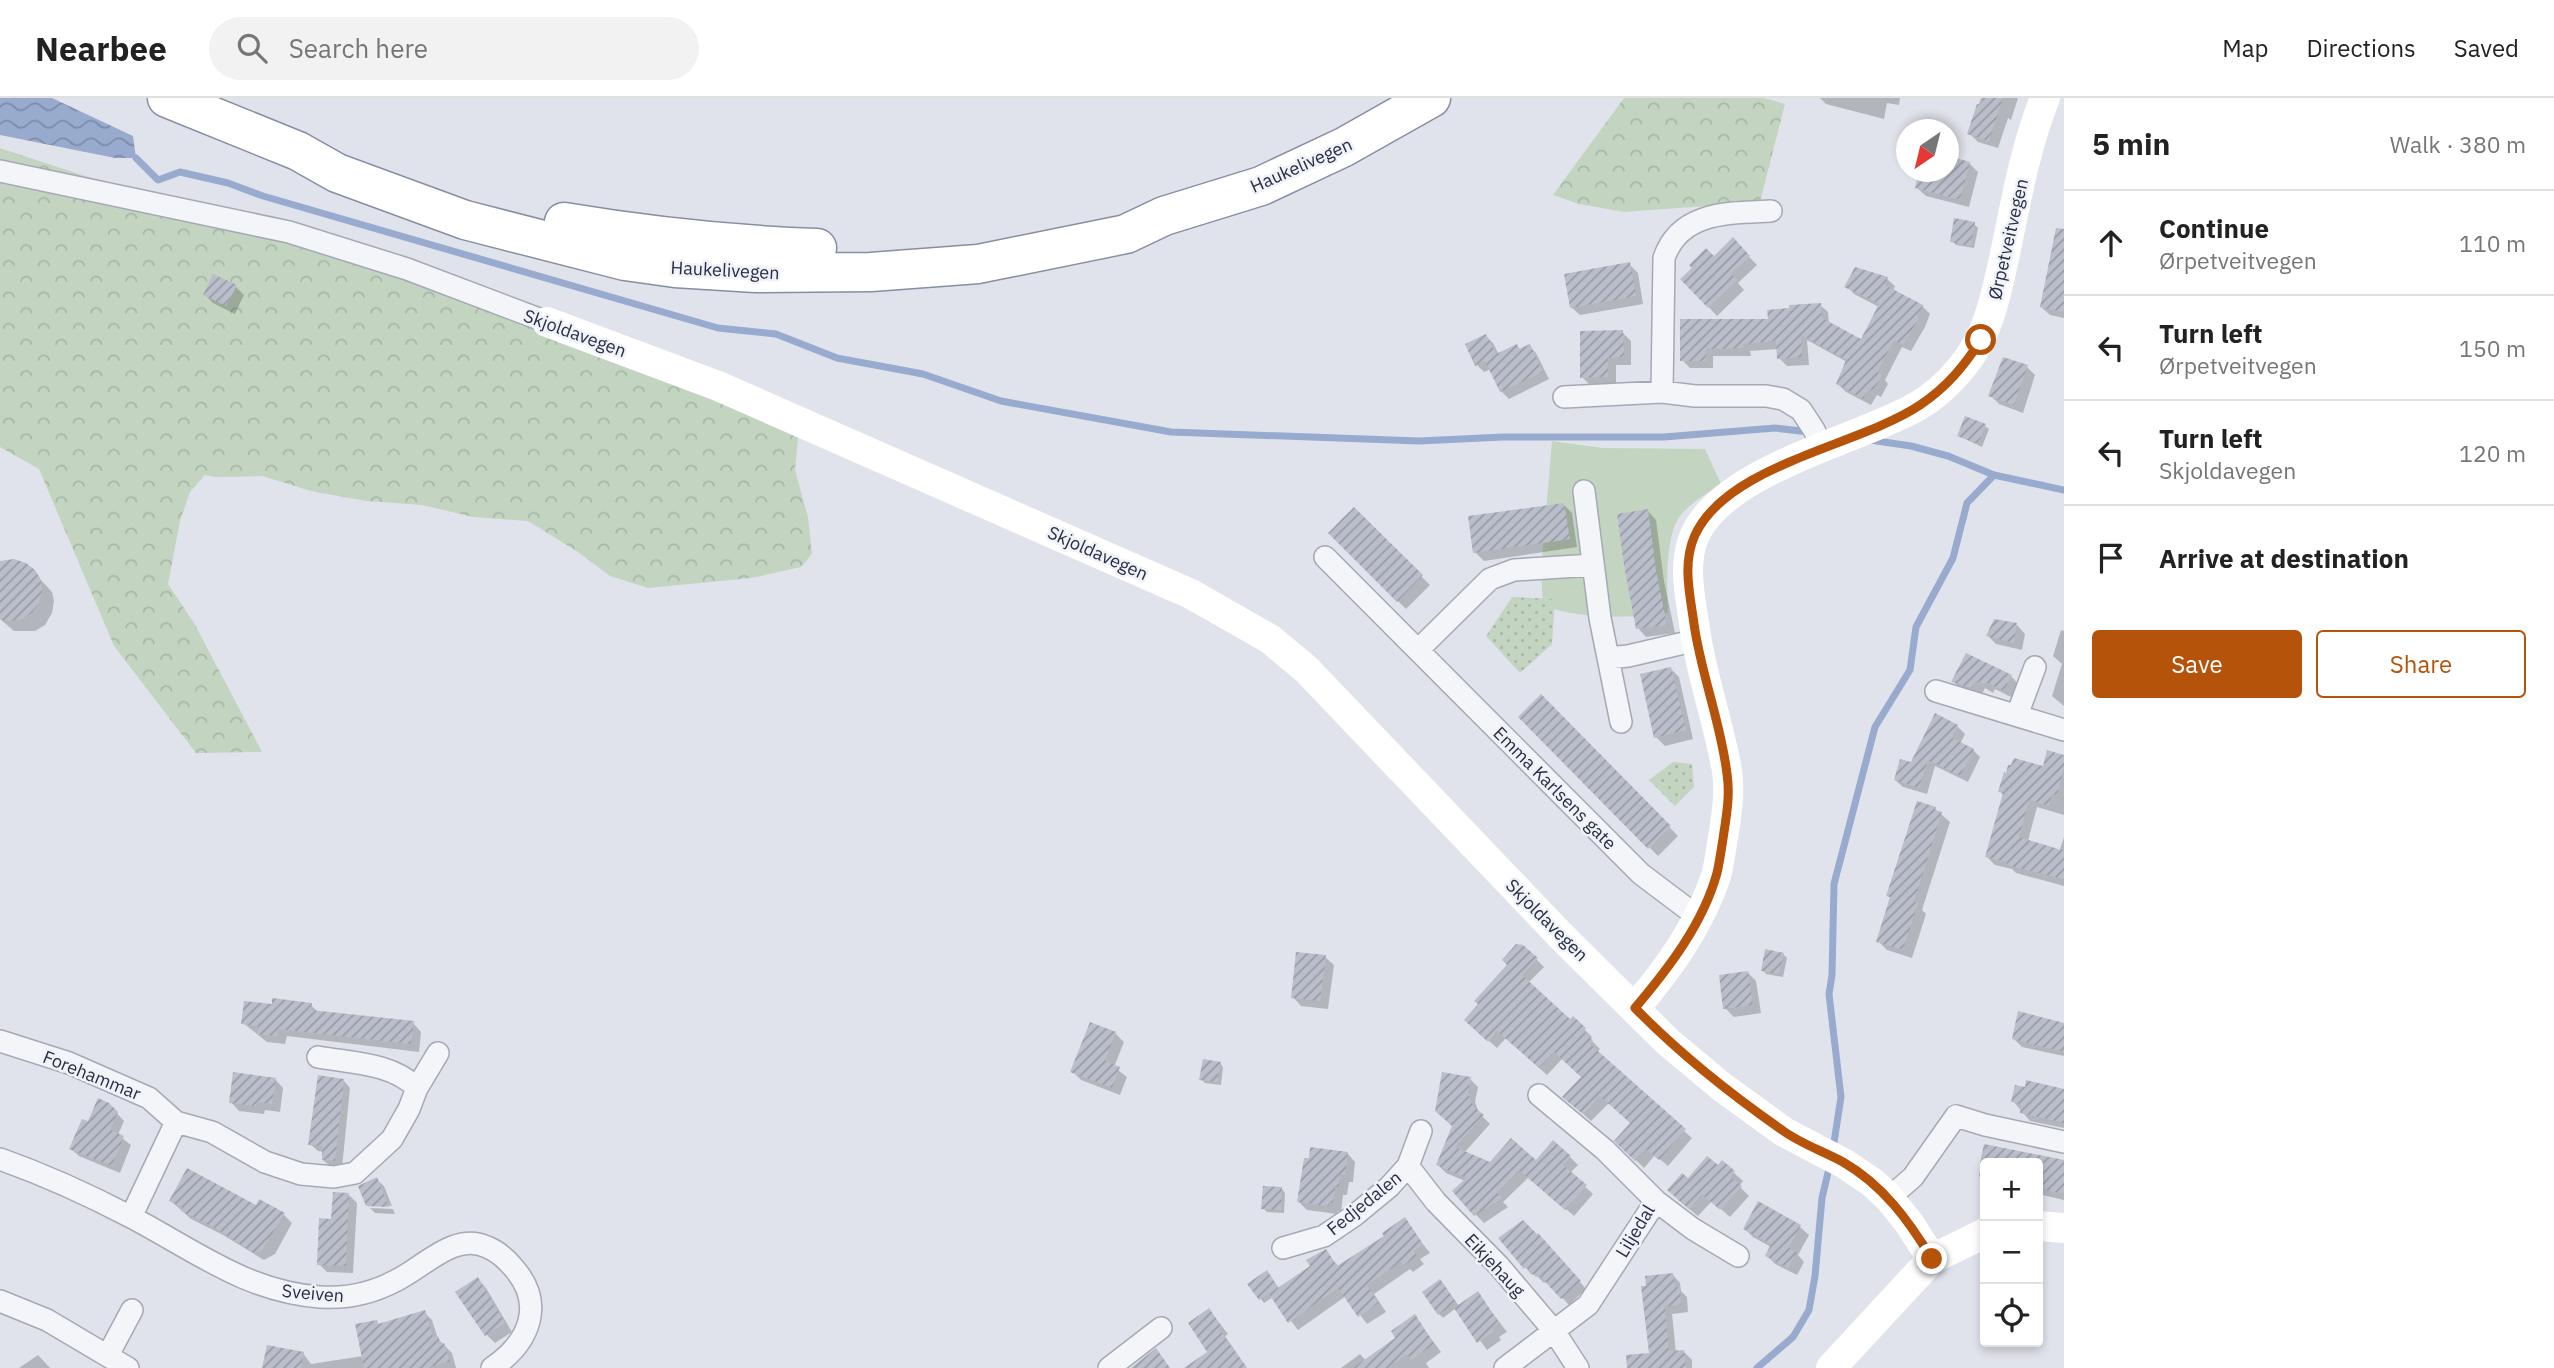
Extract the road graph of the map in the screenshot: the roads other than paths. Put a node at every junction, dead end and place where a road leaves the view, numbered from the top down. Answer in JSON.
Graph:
{"nodes":[{"id":1,"x":167,"y":98,"type":"edge"},
{"id":2,"x":1431,"y":98,"type":"edge"},
{"id":3,"x":2045,"y":98,"type":"edge"},
{"id":4,"x":0,"y":171,"type":"edge"},
{"id":5,"x":1771,"y":211,"type":"dead end"},
{"id":6,"x":547,"y":322,"type":"joint"},
{"id":7,"x":1662,"y":392,"type":"junction"},
{"id":8,"x":1564,"y":397,"type":"dead end"},
{"id":9,"x":1823,"y":448,"type":"junction"},
{"id":10,"x":1584,"y":491,"type":"dead end"},
{"id":11,"x":1325,"y":557,"type":"dead end"},
{"id":12,"x":1593,"y":565,"type":"junction"},
{"id":13,"x":1696,"y":640,"type":"junction"},
{"id":14,"x":1418,"y":650,"type":"junction"},
{"id":15,"x":1608,"y":658,"type":"junction"},
{"id":16,"x":2035,"y":667,"type":"dead end"},
{"id":17,"x":1936,"y":691,"type":"dead end"},
{"id":18,"x":2017,"y":715,"type":"junction"},
{"id":19,"x":1621,"y":722,"type":"dead end"},
{"id":20,"x":2064,"y":730,"type":"edge"},
{"id":21,"x":1698,"y":917,"type":"junction"},
{"id":22,"x":1635,"y":1008,"type":"junction"},
{"id":23,"x":0,"y":1041,"type":"edge"},
{"id":24,"x":438,"y":1054,"type":"dead end"},
{"id":25,"x":318,"y":1057,"type":"dead end"},
{"id":26,"x":417,"y":1088,"type":"junction"},
{"id":27,"x":1539,"y":1095,"type":"dead end"},
{"id":28,"x":176,"y":1122,"type":"junction"},
{"id":29,"x":1421,"y":1131,"type":"dead end"},
{"id":30,"x":2064,"y":1142,"type":"edge"},
{"id":31,"x":0,"y":1159,"type":"edge"},
{"id":32,"x":1408,"y":1166,"type":"junction"},
{"id":33,"x":1889,"y":1198,"type":"junction"},
{"id":34,"x":1656,"y":1201,"type":"junction"},
{"id":35,"x":131,"y":1217,"type":"junction"},
{"id":36,"x":2043,"y":1226,"type":"edge"},
{"id":37,"x":2064,"y":1228,"type":"edge"},
{"id":38,"x":1980,"y":1235,"type":"edge"},
{"id":39,"x":1283,"y":1248,"type":"dead end"},
{"id":40,"x":1738,"y":1256,"type":"dead end"},
{"id":41,"x":1932,"y":1259,"type":"junction"},
{"id":42,"x":0,"y":1301,"type":"edge"},
{"id":43,"x":132,"y":1310,"type":"dead end"},
{"id":44,"x":1161,"y":1328,"type":"dead end"},
{"id":45,"x":1553,"y":1331,"type":"junction"},
{"id":46,"x":108,"y":1355,"type":"junction"},
{"id":47,"x":128,"y":1368,"type":"edge"},
{"id":48,"x":492,"y":1368,"type":"edge"},
{"id":49,"x":1109,"y":1368,"type":"edge"},
{"id":50,"x":1505,"y":1368,"type":"edge"},
{"id":51,"x":1578,"y":1368,"type":"edge"},
{"id":52,"x":1831,"y":1368,"type":"edge"}],
"edges":[{"from":1,"to":2,"type":"highway","name":"Haukelivegen"},
{"from":3,"to":9,"type":"street","name":"Ørpetveitvegen"},
{"from":4,"to":6,"type":"street","name":"Skjoldavegen"},
{"from":5,"to":7,"type":"street"},
{"from":6,"to":22,"type":"street","name":"Skjoldavegen"},
{"from":7,"to":8,"type":"street"},
{"from":7,"to":9,"type":"street"},
{"from":9,"to":13,"type":"street","name":"Ørpetveitvegen"},
{"from":10,"to":12,"type":"street"},
{"from":11,"to":14,"type":"street","name":"Emma Karlsens gate"},
{"from":12,"to":14,"type":"street"},
{"from":12,"to":15,"type":"street"},
{"from":13,"to":15,"type":"street"},
{"from":13,"to":21,"type":"street","name":"Ørpetveitvegen"},
{"from":14,"to":21,"type":"street","name":"Emma Karlsens gate"},
{"from":15,"to":19,"type":"street"},
{"from":16,"to":18,"type":"street"},
{"from":17,"to":18,"type":"street"},
{"from":18,"to":20,"type":"street"},
{"from":21,"to":22,"type":"street","name":"Ørpetveitvegen"},
{"from":22,"to":33,"type":"street","name":"Skjoldavegen"},
{"from":23,"to":28,"type":"street","name":"Forehammar"},
{"from":24,"to":26,"type":"street","name":"Forehammar"},
{"from":25,"to":26,"type":"street"},
{"from":26,"to":28,"type":"street","name":"Forehammar"},
{"from":27,"to":34,"type":"street","name":"Liljedal"},
{"from":28,"to":35,"type":"street"},
{"from":29,"to":32,"type":"street","name":"Fedjedalen"},
{"from":30,"to":33,"type":"street"},
{"from":31,"to":35,"type":"street","name":"Sveiven"},
{"from":32,"to":39,"type":"street","name":"Fedjedalen"},
{"from":32,"to":45,"type":"street","name":"Eikjehaug"},
{"from":33,"to":41,"type":"street","name":"Skjoldavegen"},
{"from":34,"to":40,"type":"street"},
{"from":34,"to":45,"type":"street","name":"Liljedal"},
{"from":35,"to":48,"type":"street","name":"Sveiven"},
{"from":36,"to":37,"type":"street"},
{"from":38,"to":41,"type":"street"},
{"from":41,"to":52,"type":"street"},
{"from":42,"to":46,"type":"street"},
{"from":43,"to":46,"type":"street"},
{"from":44,"to":49,"type":"street"},
{"from":45,"to":50,"type":"street","name":"Liljedal"},
{"from":45,"to":51,"type":"street","name":"Eikjehaug"},
{"from":46,"to":47,"type":"street"}]}
